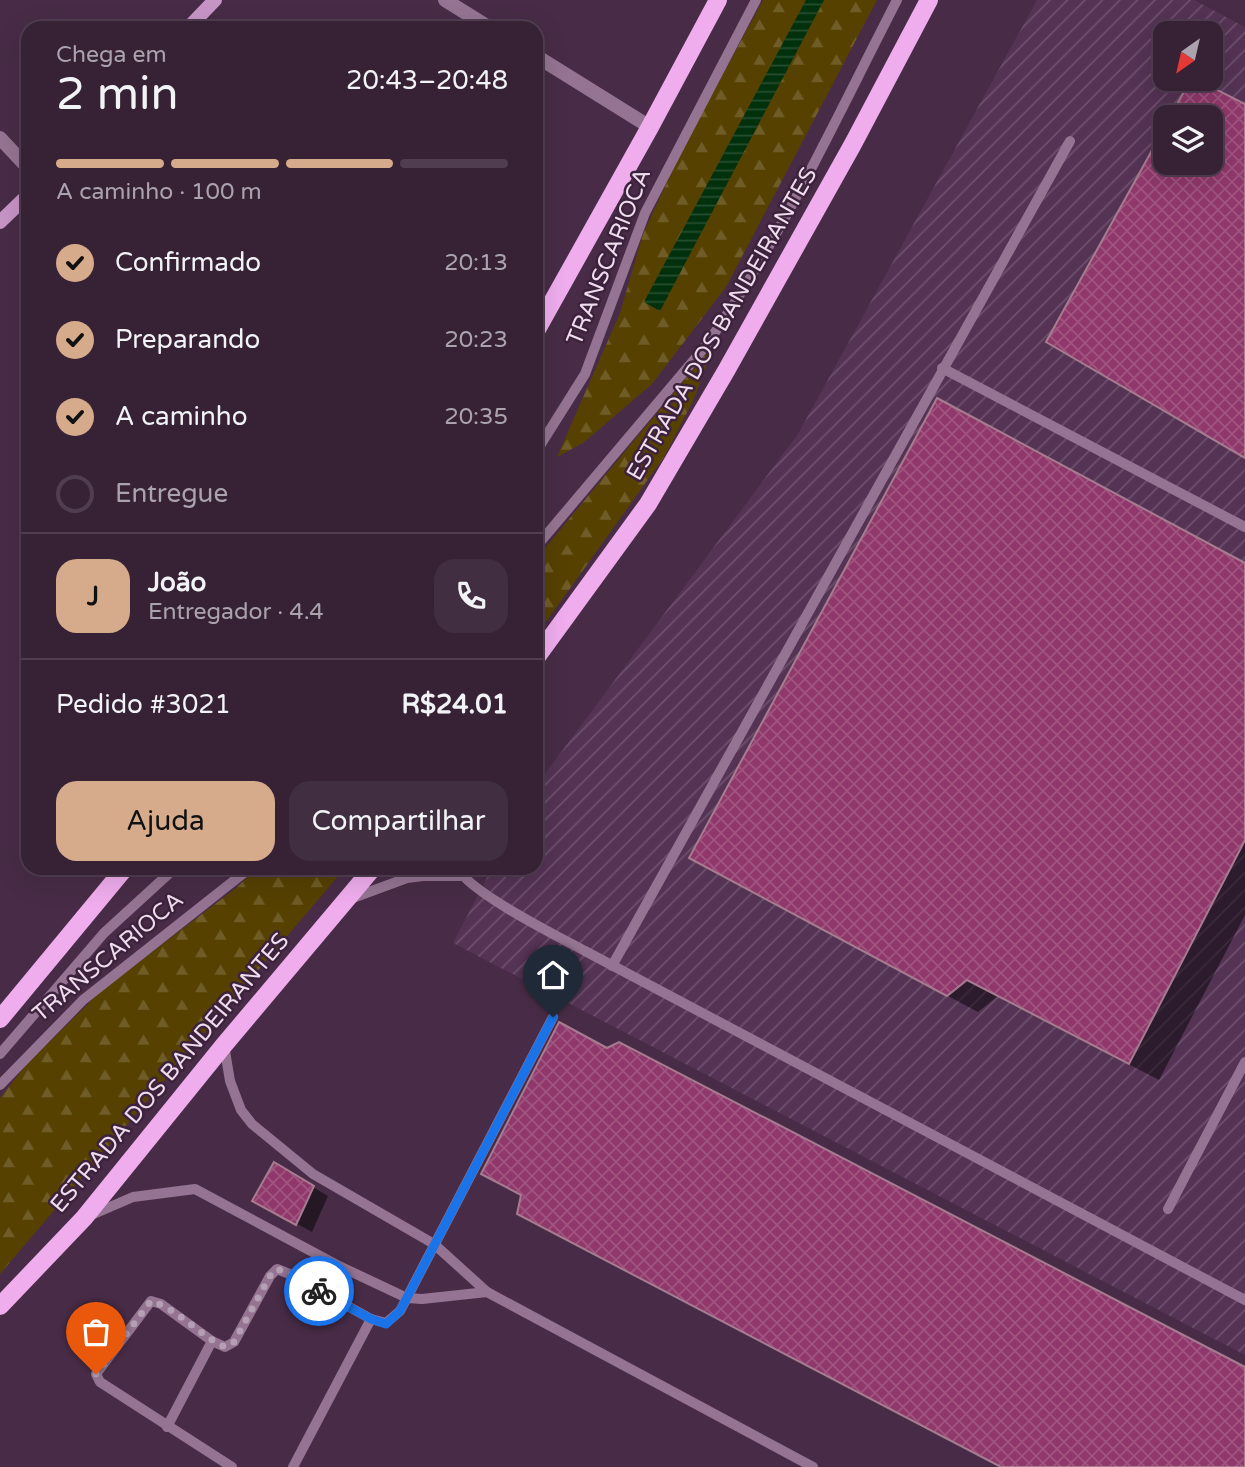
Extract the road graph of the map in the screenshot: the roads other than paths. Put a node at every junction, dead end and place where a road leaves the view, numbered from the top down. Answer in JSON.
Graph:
{"nodes":[{"id":1,"x":215,"y":0,"type":"edge"},
{"id":2,"x":445,"y":0,"type":"edge"},
{"id":3,"x":718,"y":0,"type":"edge"},
{"id":4,"x":756,"y":0,"type":"edge"},
{"id":5,"x":897,"y":0,"type":"edge"},
{"id":6,"x":929,"y":0,"type":"edge"},
{"id":7,"x":195,"y":21,"type":"edge"},
{"id":8,"x":479,"y":21,"type":"edge"},
{"id":9,"x":543,"y":60,"type":"edge"},
{"id":10,"x":650,"y":127,"type":"junction"},
{"id":11,"x":0,"y":138,"type":"edge"},
{"id":12,"x":1070,"y":141,"type":"dead end"},
{"id":13,"x":21,"y":160,"type":"edge"},
{"id":14,"x":21,"y":202,"type":"edge"},
{"id":15,"x":0,"y":222,"type":"edge"},
{"id":16,"x":543,"y":318,"type":"edge"},
{"id":17,"x":942,"y":368,"type":"junction"},
{"id":18,"x":543,"y":441,"type":"edge"},
{"id":19,"x":1245,"y":527,"type":"edge"},
{"id":20,"x":543,"y":539,"type":"edge"},
{"id":21,"x":543,"y":648,"type":"edge"},
{"id":22,"x":119,"y":875,"type":"edge"},
{"id":23,"x":167,"y":875,"type":"edge"},
{"id":24,"x":241,"y":875,"type":"edge"},
{"id":25,"x":367,"y":875,"type":"edge"},
{"id":26,"x":432,"y":875,"type":"edge"},
{"id":27,"x":462,"y":875,"type":"edge"},
{"id":28,"x":344,"y":902,"type":"junction"},
{"id":29,"x":612,"y":966,"type":"junction"},
{"id":30,"x":553,"y":1017,"type":"dead end"},
{"id":31,"x":0,"y":1019,"type":"edge"},
{"id":32,"x":224,"y":1045,"type":"junction"},
{"id":33,"x":0,"y":1054,"type":"edge"},
{"id":34,"x":1245,"y":1062,"type":"edge"},
{"id":35,"x":0,"y":1085,"type":"edge"},
{"id":36,"x":1168,"y":1209,"type":"dead end"},
{"id":37,"x":84,"y":1218,"type":"junction"},
{"id":38,"x":433,"y":1244,"type":"junction"},
{"id":39,"x":487,"y":1292,"type":"junction"},
{"id":40,"x":407,"y":1298,"type":"junction"},
{"id":41,"x":1245,"y":1300,"type":"edge"},
{"id":42,"x":0,"y":1306,"type":"edge"},
{"id":43,"x":371,"y":1319,"type":"junction"},
{"id":44,"x":212,"y":1341,"type":"junction"},
{"id":45,"x":167,"y":1427,"type":"junction"},
{"id":46,"x":232,"y":1467,"type":"edge"},
{"id":47,"x":293,"y":1467,"type":"edge"},
{"id":48,"x":813,"y":1467,"type":"edge"}],
"edges":[{"from":1,"to":7,"type":"street"},
{"from":2,"to":8,"type":"street"},
{"from":3,"to":10,"type":"main road"},
{"from":4,"to":18,"type":"lane","name":"TRANSCARIOCA"},
{"from":5,"to":20,"type":"lane"},
{"from":6,"to":21,"type":"main road","name":"ESTRADA DOS BANDEIRANTES"},
{"from":9,"to":10,"type":"street"},
{"from":10,"to":16,"type":"main road"},
{"from":11,"to":13,"type":"street"},
{"from":12,"to":17,"type":"lane"},
{"from":14,"to":15,"type":"street"},
{"from":17,"to":19,"type":"lane"},
{"from":17,"to":29,"type":"lane"},
{"from":22,"to":31,"type":"main road"},
{"from":23,"to":33,"type":"lane","name":"TRANSCARIOCA"},
{"from":24,"to":35,"type":"lane","name":"TRANSCARIOCA"},
{"from":25,"to":28,"type":"main road","name":"ESTRADA DOS BANDEIRANTES"},
{"from":26,"to":28,"type":"lane"},
{"from":27,"to":29,"type":"lane"},
{"from":28,"to":32,"type":"main road","name":"ESTRADA DOS BANDEIRANTES"},
{"from":29,"to":41,"type":"lane"},
{"from":30,"to":38,"type":"lane"},
{"from":32,"to":37,"type":"main road","name":"ESTRADA DOS BANDEIRANTES"},
{"from":32,"to":38,"type":"lane"},
{"from":34,"to":36,"type":"lane"},
{"from":37,"to":40,"type":"lane"},
{"from":37,"to":42,"type":"main road","name":"ESTRADA DOS BANDEIRANTES"},
{"from":38,"to":39,"type":"lane"},
{"from":38,"to":40,"type":"lane"},
{"from":39,"to":40,"type":"lane"},
{"from":39,"to":48,"type":"lane"},
{"from":40,"to":43,"type":"lane"},
{"from":43,"to":44,"type":"lane"},
{"from":43,"to":47,"type":"lane"},
{"from":44,"to":45,"type":"lane"},
{"from":44,"to":45,"type":"lane"},
{"from":45,"to":46,"type":"lane"}]}
